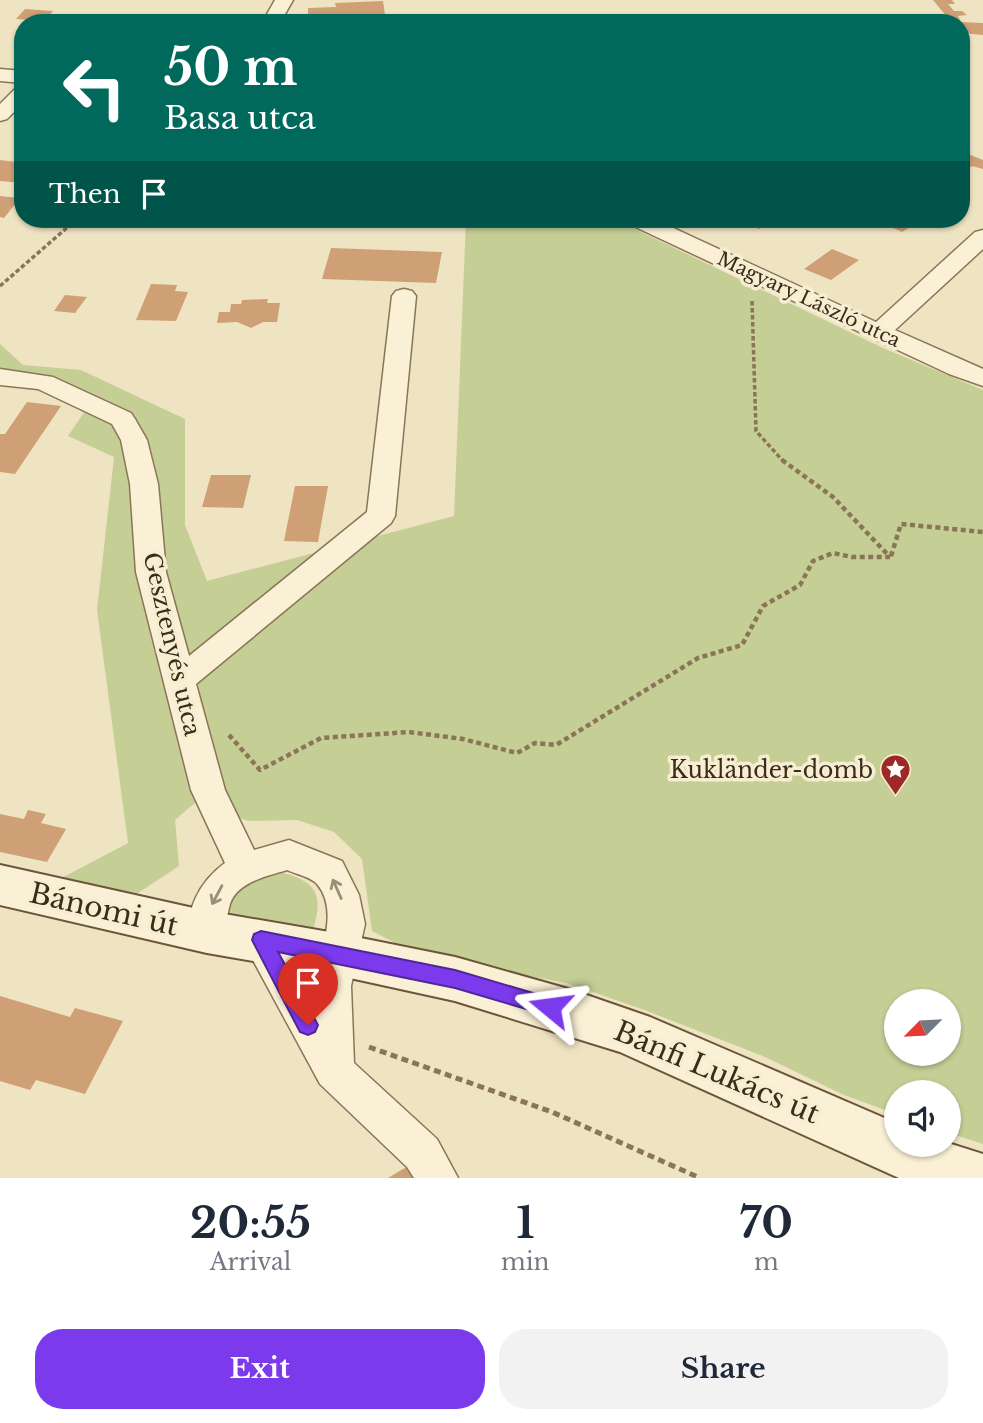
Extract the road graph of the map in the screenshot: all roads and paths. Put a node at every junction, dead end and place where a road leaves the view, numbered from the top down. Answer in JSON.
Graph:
{"nodes":[{"id":1,"x":14,"y":101,"type":"edge"},
{"id":2,"x":0,"y":116,"type":"edge"},
{"id":3,"x":68,"y":228,"type":"edge"},
{"id":4,"x":657,"y":228,"type":"edge"},
{"id":5,"x":983,"y":237,"type":"edge"},
{"id":6,"x":752,"y":272,"type":"junction"},
{"id":7,"x":0,"y":286,"type":"edge"},
{"id":8,"x":404,"y":296,"type":"dead end"},
{"id":9,"x":879,"y":332,"type":"junction"},
{"id":10,"x":0,"y":377,"type":"edge"},
{"id":11,"x":983,"y":378,"type":"edge"},
{"id":12,"x":983,"y":532,"type":"edge"},
{"id":13,"x":891,"y":557,"type":"junction"},
{"id":14,"x":183,"y":693,"type":"junction"},
{"id":15,"x":245,"y":868,"type":"junction"},
{"id":16,"x":0,"y":885,"type":"edge"},
{"id":17,"x":207,"y":932,"type":"junction"},
{"id":18,"x":261,"y":940,"type":"junction"},
{"id":19,"x":341,"y":955,"type":"junction"},
{"id":20,"x":347,"y":1057,"type":"junction"},
{"id":21,"x":437,"y":1178,"type":"edge"},
{"id":22,"x":700,"y":1178,"type":"edge"},
{"id":23,"x":975,"y":1178,"type":"edge"}],
"edges":[{"from":1,"to":2,"type":"street"},
{"from":3,"to":7,"type":"path"},
{"from":4,"to":6,"type":"street","name":"Magyary László utca"},
{"from":5,"to":9,"type":"street"},
{"from":6,"to":9,"type":"street","name":"Magyary László utca"},
{"from":6,"to":13,"type":"path"},
{"from":8,"to":14,"type":"street"},
{"from":9,"to":11,"type":"street","name":"Magyary László utca"},
{"from":10,"to":14,"type":"street","name":"Gesztenyés utca"},
{"from":12,"to":13,"type":"path"},
{"from":13,"to":14,"type":"path"},
{"from":14,"to":15,"type":"street","name":"Gesztenyés utca"},
{"from":15,"to":17,"type":"street","one_way":true},
{"from":19,"to":15,"type":"street","one_way":true},
{"from":16,"to":17,"type":"main road","name":"Bánomi út"},
{"from":17,"to":18,"type":"main road","name":"Bánfi Lukács út"},
{"from":18,"to":19,"type":"main road","name":"Bánfi Lukács út"},
{"from":18,"to":20,"type":"street"},
{"from":19,"to":20,"type":"street"},
{"from":19,"to":23,"type":"main road","name":"Bánfi Lukács út"},
{"from":20,"to":21,"type":"street"},
{"from":20,"to":22,"type":"path"}]}
